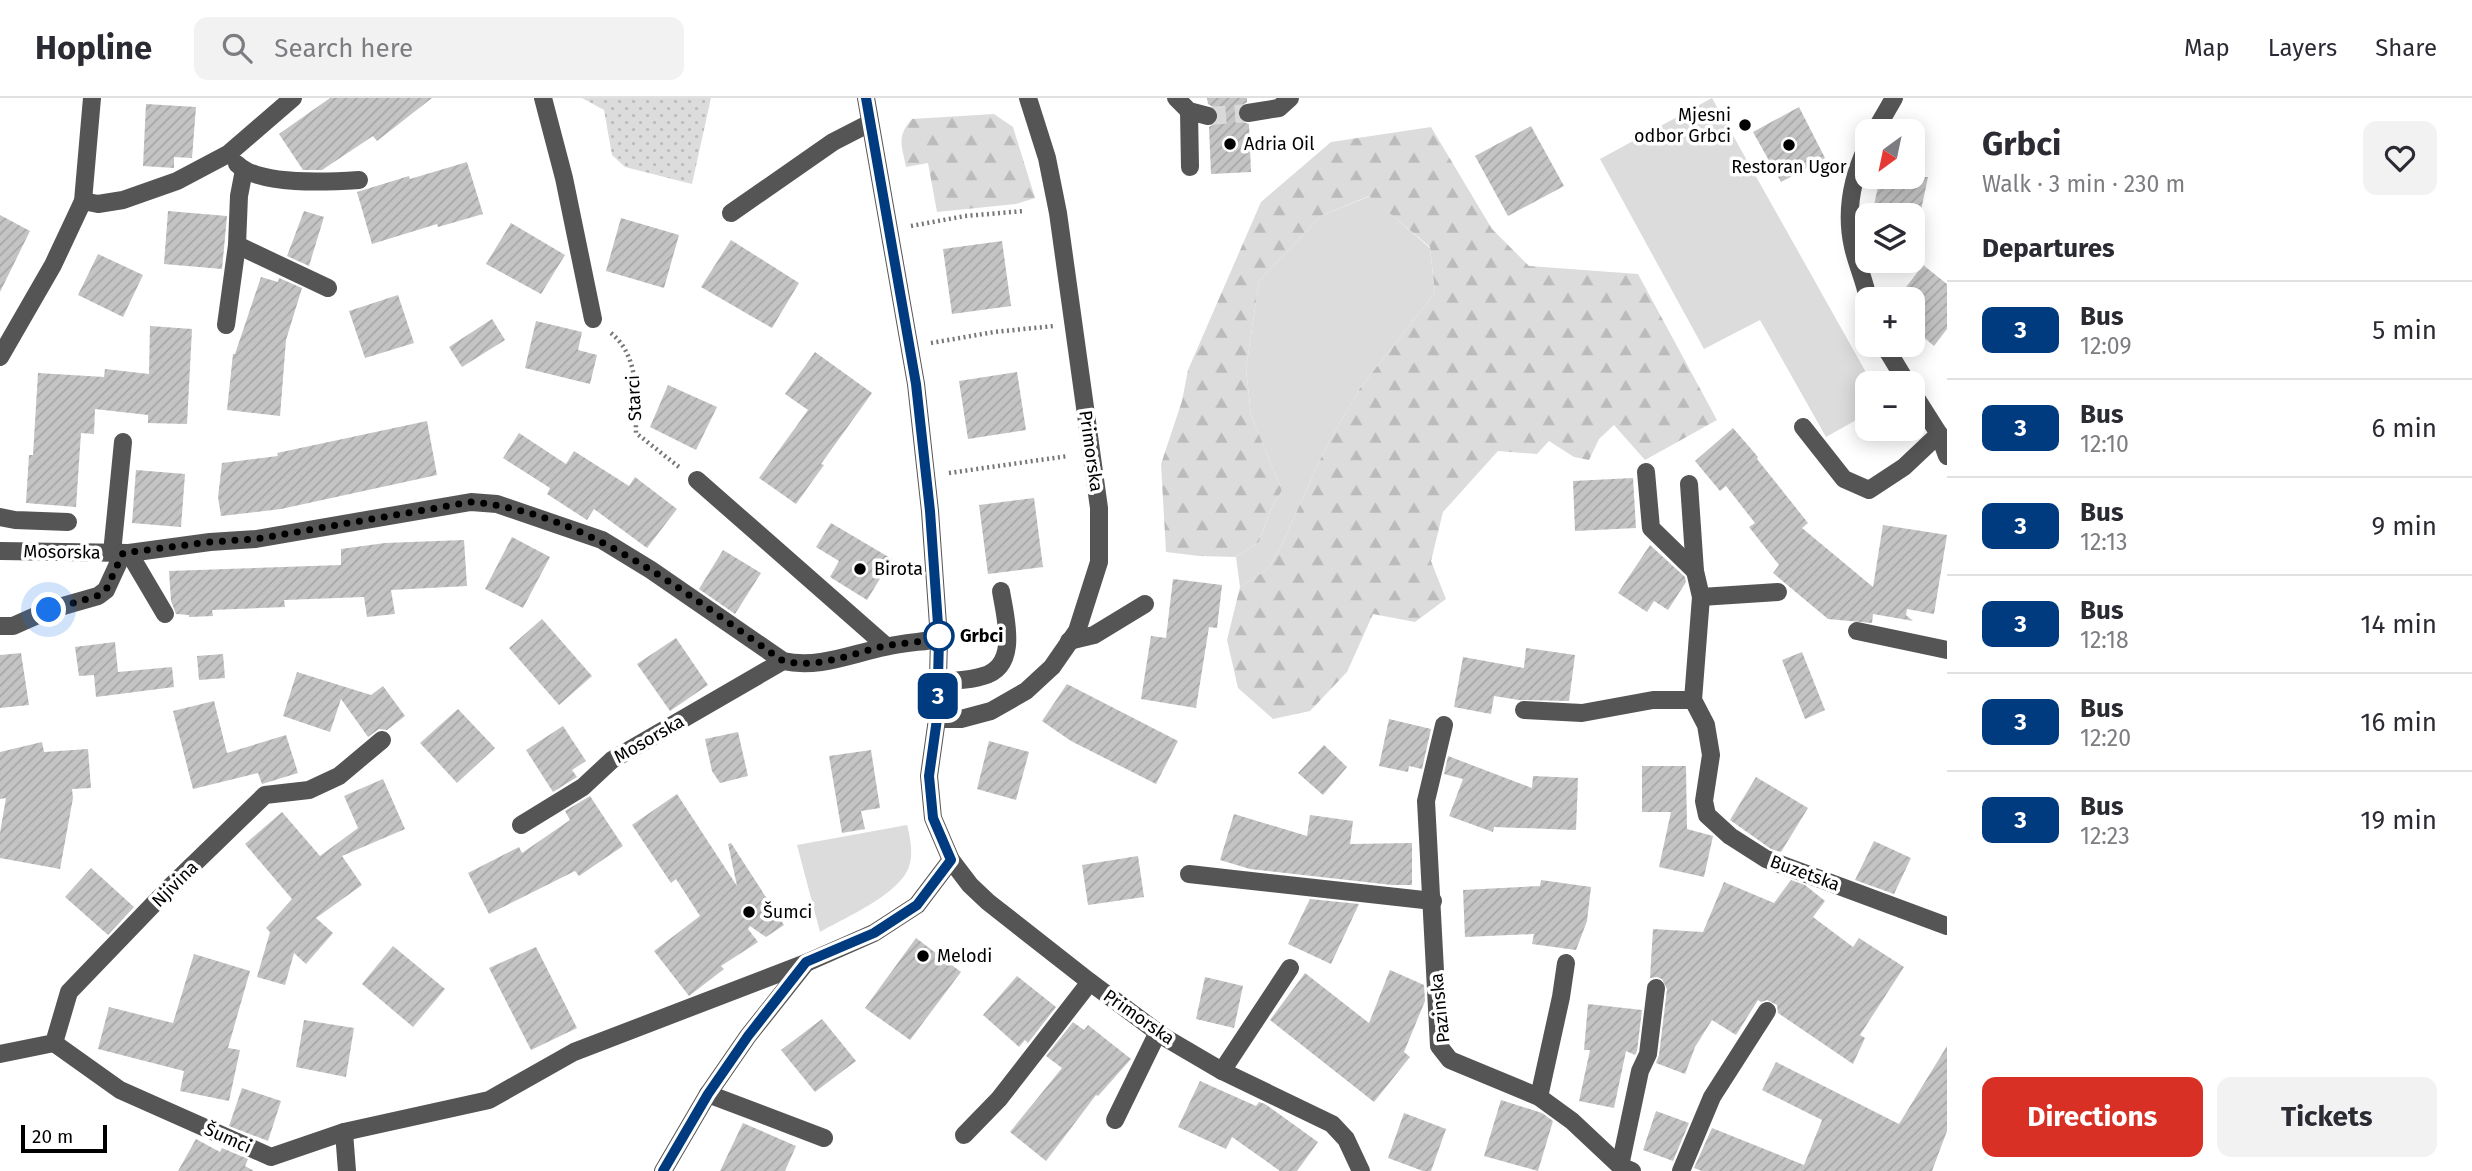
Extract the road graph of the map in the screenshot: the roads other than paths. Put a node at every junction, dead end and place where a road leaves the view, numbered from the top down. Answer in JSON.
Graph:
{"nodes":[{"id":1,"x":92,"y":98,"type":"edge"},
{"id":2,"x":293,"y":98,"type":"edge"},
{"id":3,"x":543,"y":98,"type":"edge"},
{"id":4,"x":866,"y":98,"type":"edge"},
{"id":5,"x":1028,"y":98,"type":"edge"},
{"id":6,"x":1176,"y":98,"type":"edge"},
{"id":7,"x":1290,"y":98,"type":"edge"},
{"id":8,"x":1894,"y":98,"type":"edge"},
{"id":9,"x":1189,"y":111,"type":"junction"},
{"id":10,"x":1248,"y":113,"type":"tunnel mouth"},
{"id":11,"x":1208,"y":116,"type":"tunnel mouth"},
{"id":12,"x":1882,"y":119,"type":"edge"},
{"id":13,"x":870,"y":123,"type":"junction"},
{"id":14,"x":228,"y":154,"type":"junction"},
{"id":15,"x":1190,"y":167,"type":"dead end"},
{"id":16,"x":244,"y":170,"type":"junction"},
{"id":17,"x":359,"y":180,"type":"dead end"},
{"id":18,"x":1855,"y":180,"type":"edge"},
{"id":19,"x":83,"y":201,"type":"junction"},
{"id":20,"x":731,"y":212,"type":"dead end"},
{"id":21,"x":237,"y":245,"type":"junction"},
{"id":22,"x":1865,"y":287,"type":"edge"},
{"id":23,"x":328,"y":288,"type":"dead end"},
{"id":24,"x":593,"y":319,"type":"road end"},
{"id":25,"x":226,"y":325,"type":"dead end"},
{"id":26,"x":0,"y":357,"type":"edge"},
{"id":27,"x":1925,"y":412,"type":"edge"},
{"id":28,"x":1803,"y":427,"type":"dead end"},
{"id":29,"x":1939,"y":434,"type":"junction"},
{"id":30,"x":123,"y":442,"type":"dead end"},
{"id":31,"x":1947,"y":456,"type":"edge"},
{"id":32,"x":1646,"y":472,"type":"dead end"},
{"id":33,"x":697,"y":481,"type":"road end"},
{"id":34,"x":1689,"y":484,"type":"dead end"},
{"id":35,"x":0,"y":517,"type":"edge"},
{"id":36,"x":68,"y":522,"type":"dead end"},
{"id":37,"x":0,"y":551,"type":"edge"},
{"id":38,"x":121,"y":553,"type":"junction"},
{"id":39,"x":1696,"y":570,"type":"junction"},
{"id":40,"x":1001,"y":591,"type":"dead end"},
{"id":41,"x":1778,"y":592,"type":"dead end"},
{"id":42,"x":1701,"y":597,"type":"junction"},
{"id":43,"x":1145,"y":604,"type":"dead end"},
{"id":44,"x":165,"y":614,"type":"dead end"},
{"id":45,"x":0,"y":626,"type":"edge"},
{"id":46,"x":1857,"y":631,"type":"dead end"},
{"id":47,"x":939,"y":639,"type":"junction"},
{"id":48,"x":1069,"y":641,"type":"junction"},
{"id":49,"x":886,"y":646,"type":"junction"},
{"id":50,"x":1947,"y":650,"type":"edge"},
{"id":51,"x":783,"y":661,"type":"junction"},
{"id":52,"x":938,"y":682,"type":"junction"},
{"id":53,"x":1693,"y":700,"type":"junction"},
{"id":54,"x":1524,"y":710,"type":"dead end"},
{"id":55,"x":937,"y":719,"type":"junction"},
{"id":56,"x":1444,"y":724,"type":"dead end"},
{"id":57,"x":382,"y":740,"type":"dead end"},
{"id":58,"x":521,"y":825,"type":"dead end"},
{"id":59,"x":951,"y":860,"type":"junction"},
{"id":60,"x":1189,"y":874,"type":"dead end"},
{"id":61,"x":1433,"y":901,"type":"junction"},
{"id":62,"x":1947,"y":926,"type":"edge"},
{"id":63,"x":806,"y":962,"type":"junction"},
{"id":64,"x":1566,"y":963,"type":"dead end"},
{"id":65,"x":1290,"y":968,"type":"dead end"},
{"id":66,"x":1090,"y":982,"type":"junction"},
{"id":67,"x":1656,"y":988,"type":"dead end"},
{"id":68,"x":1767,"y":1011,"type":"dead end"},
{"id":69,"x":1158,"y":1032,"type":"junction"},
{"id":70,"x":54,"y":1043,"type":"junction"},
{"id":71,"x":0,"y":1054,"type":"edge"},
{"id":72,"x":1222,"y":1071,"type":"junction"},
{"id":73,"x":708,"y":1094,"type":"junction"},
{"id":74,"x":1539,"y":1097,"type":"junction"},
{"id":75,"x":1115,"y":1120,"type":"dead end"},
{"id":76,"x":344,"y":1132,"type":"junction"},
{"id":77,"x":964,"y":1135,"type":"dead end"},
{"id":78,"x":824,"y":1138,"type":"dead end"},
{"id":79,"x":1626,"y":1168,"type":"edge"},
{"id":80,"x":347,"y":1171,"type":"edge"},
{"id":81,"x":663,"y":1171,"type":"edge"},
{"id":82,"x":1361,"y":1171,"type":"edge"},
{"id":83,"x":1681,"y":1171,"type":"edge"}],
"edges":[{"from":1,"to":19,"type":"street"},
{"from":2,"to":14,"type":"street"},
{"from":3,"to":24,"type":"street"},
{"from":4,"to":13,"type":"street","name":"Primorska"},
{"from":5,"to":48,"type":"street","name":"Primorska"},
{"from":6,"to":9,"type":"street"},
{"from":7,"to":10,"type":"street"},
{"from":8,"to":12,"type":"street"},
{"from":9,"to":11,"type":"street"},
{"from":9,"to":15,"type":"street"},
{"from":13,"to":20,"type":"street"},
{"from":13,"to":47,"type":"street","name":"Primorska"},
{"from":14,"to":16,"type":"street"},
{"from":14,"to":19,"type":"street"},
{"from":16,"to":17,"type":"street"},
{"from":16,"to":21,"type":"street"},
{"from":18,"to":22,"type":"street"},
{"from":19,"to":26,"type":"street"},
{"from":21,"to":23,"type":"street"},
{"from":21,"to":25,"type":"street"},
{"from":27,"to":29,"type":"street"},
{"from":28,"to":29,"type":"street"},
{"from":29,"to":31,"type":"street"},
{"from":30,"to":38,"type":"street"},
{"from":32,"to":39,"type":"street"},
{"from":33,"to":49,"type":"street"},
{"from":34,"to":39,"type":"street","name":"Buzetska"},
{"from":35,"to":36,"type":"street"},
{"from":37,"to":38,"type":"street","name":"Mosorska"},
{"from":38,"to":44,"type":"street"},
{"from":38,"to":45,"type":"street","name":"Mosorska"},
{"from":38,"to":51,"type":"street","name":"Mosorska"},
{"from":39,"to":42,"type":"street","name":"Buzetska"},
{"from":40,"to":52,"type":"street"},
{"from":41,"to":42,"type":"street"},
{"from":42,"to":53,"type":"street","name":"Buzetska"},
{"from":43,"to":48,"type":"street"},
{"from":46,"to":50,"type":"street"},
{"from":47,"to":49,"type":"street"},
{"from":47,"to":52,"type":"street","name":"Primorska"},
{"from":48,"to":55,"type":"street","name":"Primorska"},
{"from":49,"to":51,"type":"street"},
{"from":51,"to":58,"type":"street","name":"Mosorska"},
{"from":52,"to":55,"type":"street","name":"Primorska"},
{"from":53,"to":54,"type":"street"},
{"from":53,"to":62,"type":"street","name":"Buzetska"},
{"from":55,"to":59,"type":"street","name":"Primorska"},
{"from":56,"to":61,"type":"street","name":"Pazinska"},
{"from":57,"to":70,"type":"street","name":"Njivina"},
{"from":59,"to":63,"type":"street","name":"Šumci"},
{"from":59,"to":66,"type":"street","name":"Primorska"},
{"from":60,"to":61,"type":"street"},
{"from":61,"to":74,"type":"street","name":"Pazinska"},
{"from":63,"to":73,"type":"street"},
{"from":63,"to":76,"type":"street","name":"Šumci"},
{"from":64,"to":74,"type":"street"},
{"from":65,"to":72,"type":"street"},
{"from":66,"to":69,"type":"street","name":"Primorska"},
{"from":66,"to":77,"type":"street"},
{"from":67,"to":79,"type":"street"},
{"from":68,"to":83,"type":"street"},
{"from":69,"to":72,"type":"street","name":"Primorska"},
{"from":69,"to":75,"type":"street"},
{"from":70,"to":71,"type":"street"},
{"from":70,"to":76,"type":"street","name":"Šumci"},
{"from":72,"to":82,"type":"street","name":"Primorska"},
{"from":73,"to":78,"type":"street"},
{"from":73,"to":81,"type":"street"},
{"from":74,"to":79,"type":"street","name":"Pazinska"},
{"from":76,"to":80,"type":"street"}]}
